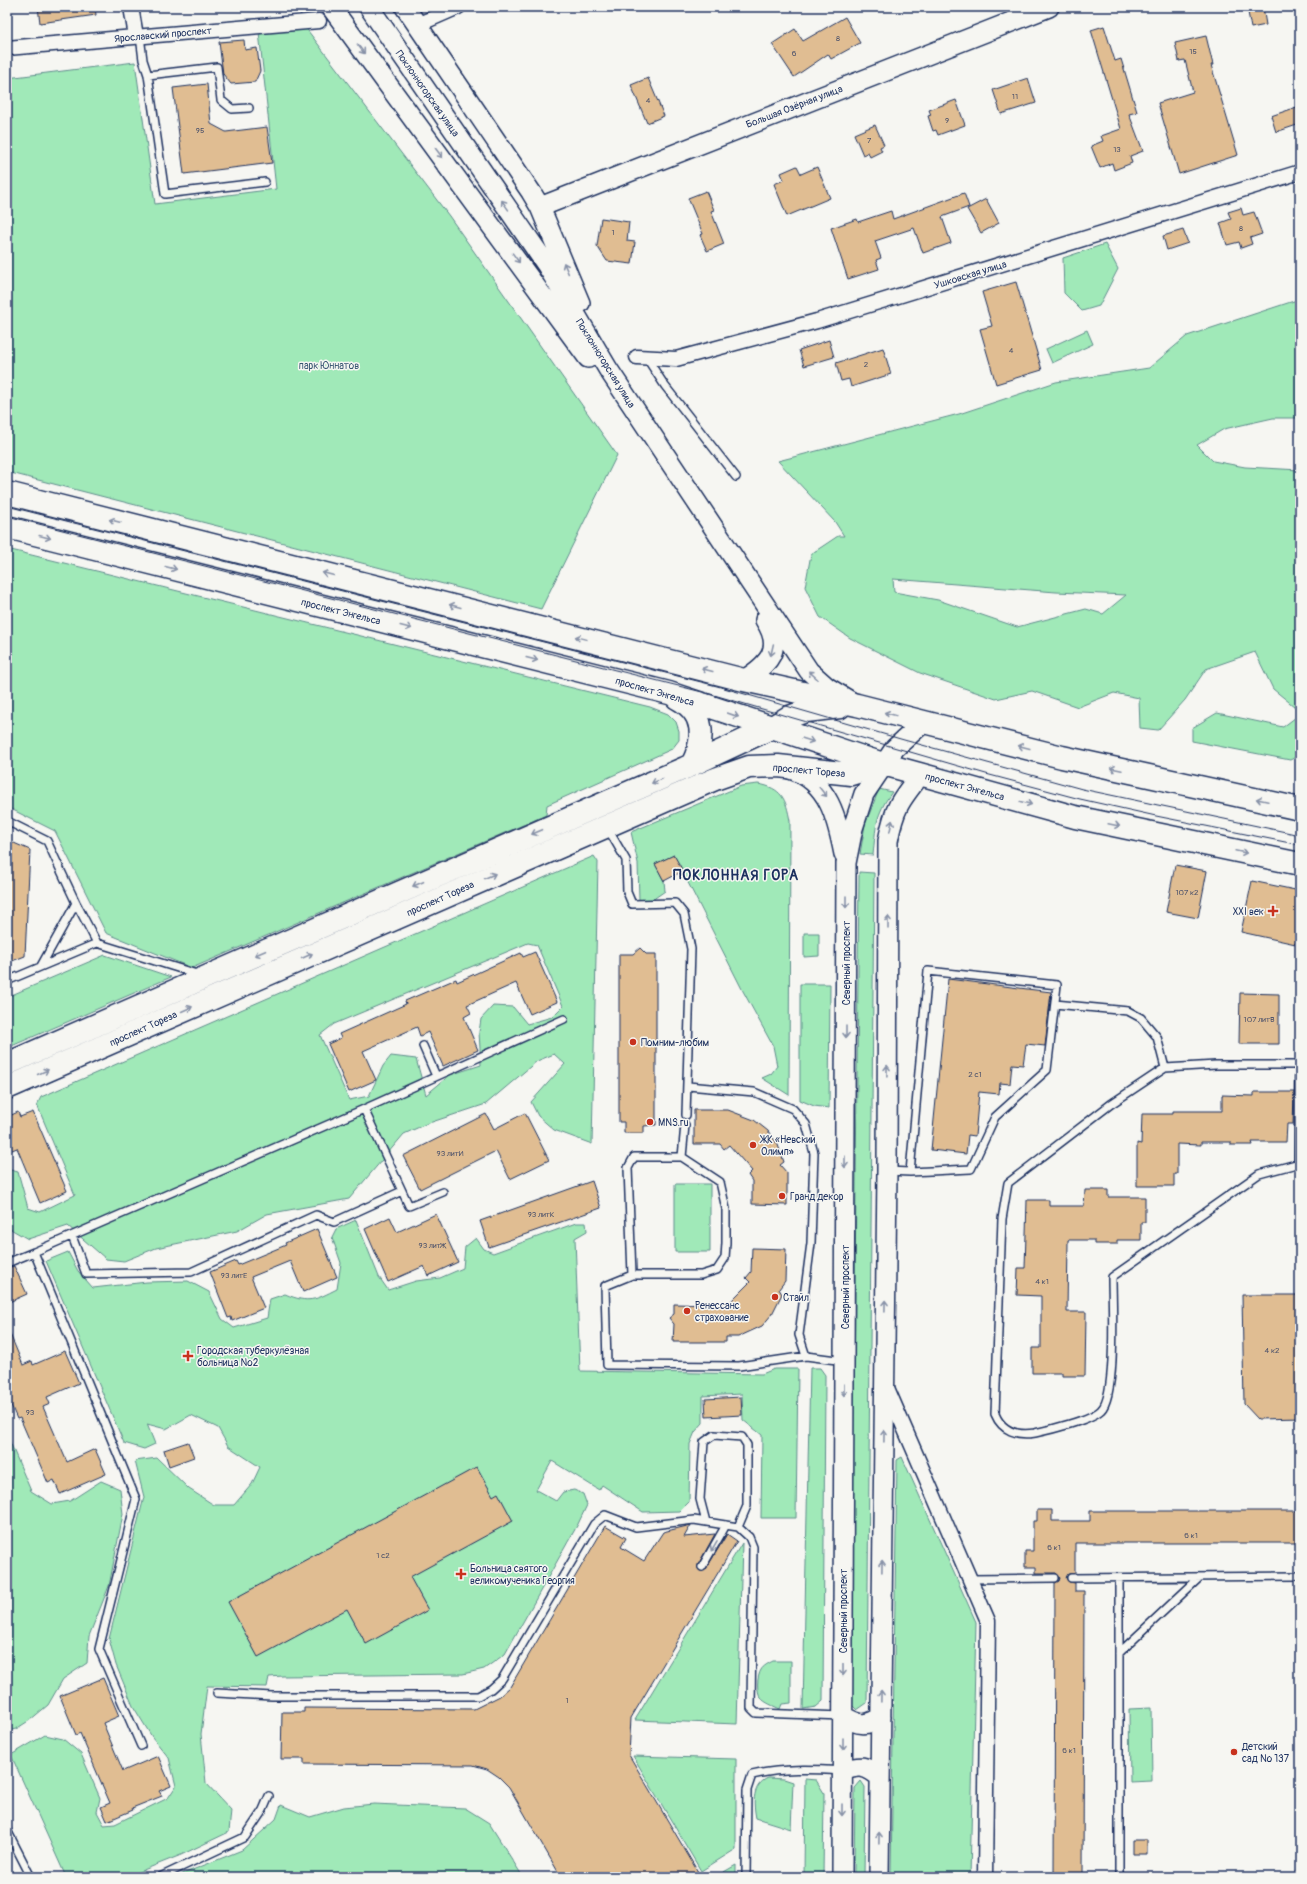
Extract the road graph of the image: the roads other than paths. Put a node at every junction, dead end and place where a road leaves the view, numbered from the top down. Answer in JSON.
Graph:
{"nodes":[{"id":1,"x":132,"y":7,"type":"edge"},
{"id":2,"x":369,"y":7,"type":"edge"},
{"id":3,"x":405,"y":7,"type":"edge"},
{"id":4,"x":458,"y":7,"type":"edge"},
{"id":5,"x":1049,"y":7,"type":"edge"},
{"id":6,"x":329,"y":13,"type":"edge"},
{"id":7,"x":417,"y":25,"type":"junction"},
{"id":8,"x":138,"y":36,"type":"junction"},
{"id":9,"x":7,"y":48,"type":"edge"},
{"id":10,"x":148,"y":75,"type":"junction"},
{"id":11,"x":249,"y":108,"type":"dead end"},
{"id":12,"x":1300,"y":172,"type":"edge"},
{"id":13,"x":265,"y":182,"type":"dead end"},
{"id":14,"x":540,"y":207,"type":"junction"},
{"id":15,"x":642,"y":357,"type":"joint"},
{"id":16,"x":608,"y":369,"type":"junction"},
{"id":17,"x":736,"y":477,"type":"dead end"},
{"id":18,"x":10,"y":498,"type":"edge"},
{"id":19,"x":7,"y":527,"type":"edge"},
{"id":20,"x":744,"y":680,"type":"junction"},
{"id":21,"x":669,"y":693,"type":"junction"},
{"id":22,"x":857,"y":705,"type":"junction"},
{"id":23,"x":924,"y":722,"type":"junction"},
{"id":24,"x":771,"y":728,"type":"junction"},
{"id":25,"x":883,"y":764,"type":"junction"},
{"id":26,"x":692,"y":765,"type":"junction"},
{"id":27,"x":778,"y":766,"type":"junction"},
{"id":28,"x":921,"y":774,"type":"junction"},
{"id":29,"x":1300,"y":809,"type":"edge"},
{"id":30,"x":7,"y":821,"type":"edge"},
{"id":31,"x":606,"y":825,"type":"junction"},
{"id":32,"x":846,"y":863,"type":"junction"},
{"id":33,"x":1300,"y":864,"type":"edge"},
{"id":34,"x":76,"y":903,"type":"junction"},
{"id":35,"x":97,"y":943,"type":"junction"},
{"id":36,"x":41,"y":966,"type":"junction"},
{"id":37,"x":206,"y":976,"type":"junction"},
{"id":38,"x":7,"y":981,"type":"edge"},
{"id":39,"x":1055,"y":1004,"type":"junction"},
{"id":40,"x":564,"y":1019,"type":"dead end"},
{"id":41,"x":423,"y":1046,"type":"dead end"},
{"id":42,"x":7,"y":1064,"type":"edge"},
{"id":43,"x":1300,"y":1064,"type":"edge"},
{"id":44,"x":1165,"y":1068,"type":"junction"},
{"id":45,"x":436,"y":1076,"type":"junction"},
{"id":46,"x":688,"y":1086,"type":"junction"},
{"id":47,"x":7,"y":1088,"type":"edge"},
{"id":48,"x":364,"y":1108,"type":"junction"},
{"id":49,"x":686,"y":1115,"type":"dead end"},
{"id":50,"x":685,"y":1125,"type":"dead end"},
{"id":51,"x":682,"y":1157,"type":"junction"},
{"id":52,"x":1299,"y":1163,"type":"edge"},
{"id":53,"x":887,"y":1171,"type":"junction"},
{"id":54,"x":910,"y":1172,"type":"junction"},
{"id":55,"x":402,"y":1192,"type":"junction"},
{"id":56,"x":443,"y":1192,"type":"dead end"},
{"id":57,"x":72,"y":1236,"type":"junction"},
{"id":58,"x":34,"y":1252,"type":"junction"},
{"id":59,"x":7,"y":1263,"type":"edge"},
{"id":60,"x":632,"y":1275,"type":"junction"},
{"id":61,"x":806,"y":1356,"type":"junction"},
{"id":62,"x":844,"y":1361,"type":"junction"},
{"id":63,"x":884,"y":1383,"type":"junction"},
{"id":64,"x":706,"y":1522,"type":"junction"},
{"id":65,"x":726,"y":1525,"type":"junction"},
{"id":66,"x":738,"y":1527,"type":"junction"},
{"id":67,"x":702,"y":1568,"type":"dead end"},
{"id":68,"x":1300,"y":1576,"type":"edge"},
{"id":69,"x":1056,"y":1578,"type":"dead end"},
{"id":70,"x":1070,"y":1578,"type":"dead end"},
{"id":71,"x":1119,"y":1578,"type":"junction"},
{"id":72,"x":1199,"y":1578,"type":"junction"},
{"id":73,"x":970,"y":1579,"type":"junction"},
{"id":74,"x":1119,"y":1653,"type":"junction"},
{"id":75,"x":217,"y":1693,"type":"dead end"},
{"id":76,"x":843,"y":1716,"type":"junction"},
{"id":77,"x":880,"y":1717,"type":"junction"},
{"id":78,"x":141,"y":1746,"type":"dead end"},
{"id":79,"x":842,"y":1771,"type":"junction"},
{"id":80,"x":880,"y":1777,"type":"junction"},
{"id":81,"x":270,"y":1796,"type":"dead end"},
{"id":82,"x":7,"y":1830,"type":"edge"},
{"id":83,"x":1120,"y":1876,"type":"edge"},
{"id":84,"x":31,"y":1877,"type":"edge"},
{"id":85,"x":160,"y":1877,"type":"edge"},
{"id":86,"x":746,"y":1877,"type":"edge"},
{"id":87,"x":842,"y":1877,"type":"edge"},
{"id":88,"x":879,"y":1877,"type":"edge"},
{"id":89,"x":985,"y":1877,"type":"edge"}],
"edges":[{"from":1,"to":8,"type":"street"},
{"from":16,"to":2,"type":"main road","name":"Поклонногорская улица","one_way":true},
{"from":3,"to":7,"type":"main road"},
{"from":4,"to":7,"type":"street"},
{"from":5,"to":14,"type":"main road","name":"Большая Озёрная улица"},
{"from":6,"to":8,"type":"street","name":"Ярославский проспект"},
{"from":6,"to":20,"type":"main road","name":"Поклонногорская улица","one_way":true},
{"from":7,"to":14,"type":"main road"},
{"from":8,"to":9,"type":"street","name":"Ярославский проспект"},
{"from":8,"to":10,"type":"lane"},
{"from":10,"to":11,"type":"lane"},
{"from":10,"to":13,"type":"lane"},
{"from":12,"to":15,"type":"street","name":"Ушковская улица"},
{"from":16,"to":14,"type":"main road","one_way":true},
{"from":15,"to":17,"type":"lane"},
{"from":22,"to":16,"type":"main road","name":"Поклонногорская улица","one_way":true},
{"from":20,"to":18,"type":"main road","one_way":true},
{"from":19,"to":21,"type":"main road","name":"проспект Энгельса","one_way":true},
{"from":20,"to":22,"type":"main road"},
{"from":21,"to":24,"type":"main road","name":"проспект Энгельса","one_way":true},
{"from":21,"to":26,"type":"main road"},
{"from":23,"to":22,"type":"main road","one_way":true},
{"from":22,"to":24,"type":"main road"},
{"from":23,"to":25,"type":"main road","name":"Северный проспект"},
{"from":29,"to":23,"type":"main road","one_way":true},
{"from":24,"to":25,"type":"main road","name":"проспект Энгельса","one_way":true},
{"from":24,"to":26,"type":"main road"},
{"from":25,"to":27,"type":"main road","name":"проспект Тореза"},
{"from":25,"to":28,"type":"main road","name":"проспект Энгельса"},
{"from":25,"to":32,"type":"main road","name":"Северный проспект"},
{"from":26,"to":37,"type":"main road","one_way":true},
{"from":27,"to":31,"type":"main road","name":"проспект Тореза"},
{"from":27,"to":32,"type":"main road","one_way":true},
{"from":28,"to":33,"type":"main road","name":"проспект Энгельса","one_way":true},
{"from":53,"to":28,"type":"main road","one_way":true},
{"from":30,"to":34,"type":"lane"},
{"from":31,"to":46,"type":"lane"},
{"from":47,"to":31,"type":"main road","name":"проспект Тореза","one_way":true},
{"from":32,"to":62,"type":"main road","name":"Северный проспект","one_way":true},
{"from":34,"to":35,"type":"lane"},
{"from":34,"to":36,"type":"lane"},
{"from":35,"to":36,"type":"lane"},
{"from":35,"to":37,"type":"lane"},
{"from":36,"to":38,"type":"lane"},
{"from":37,"to":42,"type":"main road"},
{"from":39,"to":44,"type":"lane"},
{"from":39,"to":54,"type":"lane"},
{"from":39,"to":54,"type":"lane"},
{"from":40,"to":45,"type":"lane"},
{"from":41,"to":45,"type":"lane"},
{"from":43,"to":44,"type":"lane"},
{"from":43,"to":52,"type":"lane"},
{"from":44,"to":52,"type":"lane"},
{"from":45,"to":48,"type":"lane"},
{"from":46,"to":49,"type":"lane"},
{"from":46,"to":61,"type":"lane"},
{"from":48,"to":55,"type":"lane"},
{"from":48,"to":57,"type":"lane"},
{"from":50,"to":51,"type":"lane"},
{"from":51,"to":60,"type":"lane"},
{"from":51,"to":60,"type":"lane"},
{"from":53,"to":54,"type":"lane"},
{"from":63,"to":53,"type":"main road","one_way":true},
{"from":55,"to":56,"type":"lane"},
{"from":55,"to":57,"type":"lane"},
{"from":57,"to":58,"type":"lane"},
{"from":58,"to":59,"type":"lane"},
{"from":58,"to":78,"type":"lane"},
{"from":60,"to":61,"type":"lane"},
{"from":61,"to":62,"type":"lane"},
{"from":62,"to":76,"type":"main road","name":"Северный проспект","one_way":true},
{"from":63,"to":73,"type":"street"},
{"from":77,"to":63,"type":"main road","one_way":true},
{"from":64,"to":65,"type":"lane"},
{"from":64,"to":66,"type":"lane"},
{"from":64,"to":75,"type":"lane"},
{"from":65,"to":66,"type":"lane"},
{"from":65,"to":67,"type":"lane","one_way":true},
{"from":66,"to":76,"type":"lane"},
{"from":68,"to":72,"type":"lane"},
{"from":69,"to":73,"type":"lane"},
{"from":70,"to":71,"type":"lane"},
{"from":71,"to":72,"type":"lane"},
{"from":71,"to":74,"type":"lane"},
{"from":72,"to":74,"type":"lane"},
{"from":73,"to":89,"type":"street"},
{"from":74,"to":83,"type":"lane"},
{"from":76,"to":77,"type":"main road"},
{"from":76,"to":79,"type":"main road","name":"Северный проспект","one_way":true},
{"from":77,"to":80,"type":"main road"},
{"from":79,"to":80,"type":"main road"},
{"from":79,"to":86,"type":"lane"},
{"from":79,"to":87,"type":"main road","name":"Северный проспект","one_way":true},
{"from":88,"to":80,"type":"main road","one_way":true},
{"from":81,"to":85,"type":"lane"},
{"from":82,"to":84,"type":"lane"}]}
